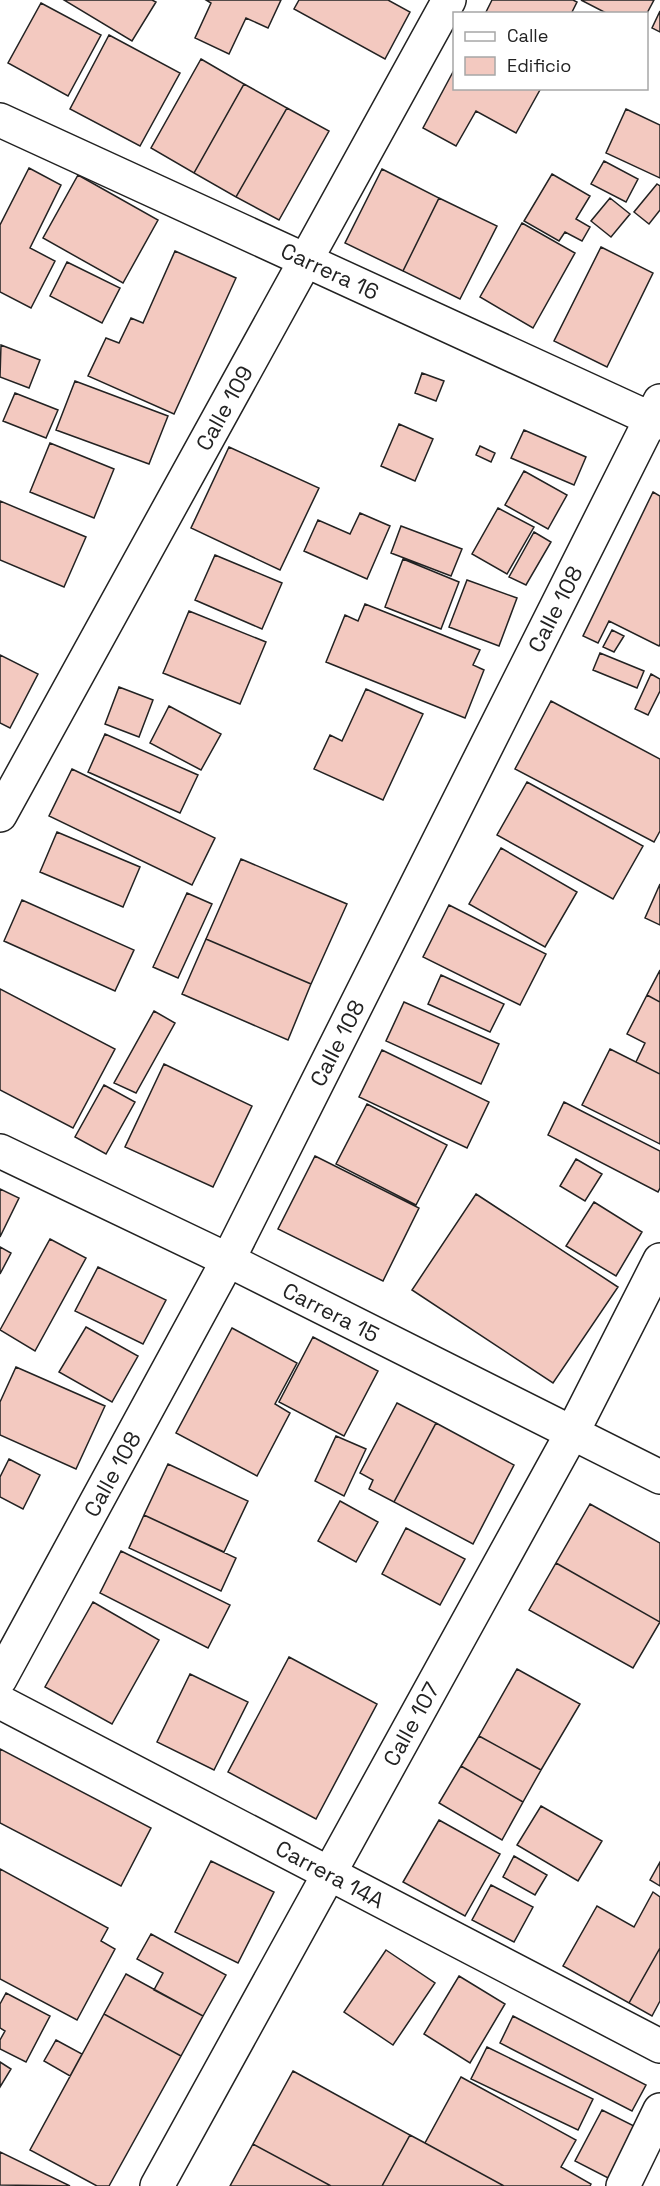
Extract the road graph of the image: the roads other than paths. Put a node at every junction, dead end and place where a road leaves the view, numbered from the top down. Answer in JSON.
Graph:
{"nodes":[{"id":1,"x":449,"y":0,"type":"edge"},
{"id":2,"x":0,"y":120,"type":"edge"},
{"id":3,"x":306,"y":260,"type":"junction"},
{"id":4,"x":657,"y":414,"type":"edge"},
{"id":5,"x":0,"y":815,"type":"edge"},
{"id":6,"x":0,"y":1151,"type":"edge"},
{"id":7,"x":228,"y":1260,"type":"junction"},
{"id":8,"x":660,"y":1260,"type":"edge"},
{"id":9,"x":572,"y":1433,"type":"junction"},
{"id":10,"x":660,"y":1477,"type":"edge"},
{"id":11,"x":0,"y":1679,"type":"edge"},
{"id":12,"x":0,"y":1702,"type":"edge"},
{"id":13,"x":329,"y":1874,"type":"junction"},
{"id":14,"x":660,"y":2046,"type":"edge"},
{"id":15,"x":660,"y":2110,"type":"edge"},
{"id":16,"x":158,"y":2186,"type":"edge"},
{"id":17,"x":622,"y":2186,"type":"edge"}],
"edges":[{"from":1,"to":3,"type":"street","name":"Calle 109"},
{"from":2,"to":3,"type":"street","name":"Carrera 16"},
{"from":3,"to":4,"type":"street","name":"Carrera 16"},
{"from":3,"to":5,"type":"street","name":"Calle 109"},
{"from":4,"to":7,"type":"street","name":"Calle 108"},
{"from":6,"to":7,"type":"street","name":"Carrera 15"},
{"from":7,"to":9,"type":"street","name":"Carrera 15"},
{"from":7,"to":11,"type":"street","name":"Calle 108"},
{"from":8,"to":9,"type":"street","name":"Calle 107"},
{"from":9,"to":10,"type":"street","name":"Carrera 15"},
{"from":9,"to":13,"type":"street","name":"Calle 107"},
{"from":12,"to":13,"type":"street","name":"Carrera 14A"},
{"from":13,"to":14,"type":"street","name":"Carrera 14A"},
{"from":13,"to":16,"type":"street","name":"Calle 107"},
{"from":15,"to":17,"type":"street"}]}
